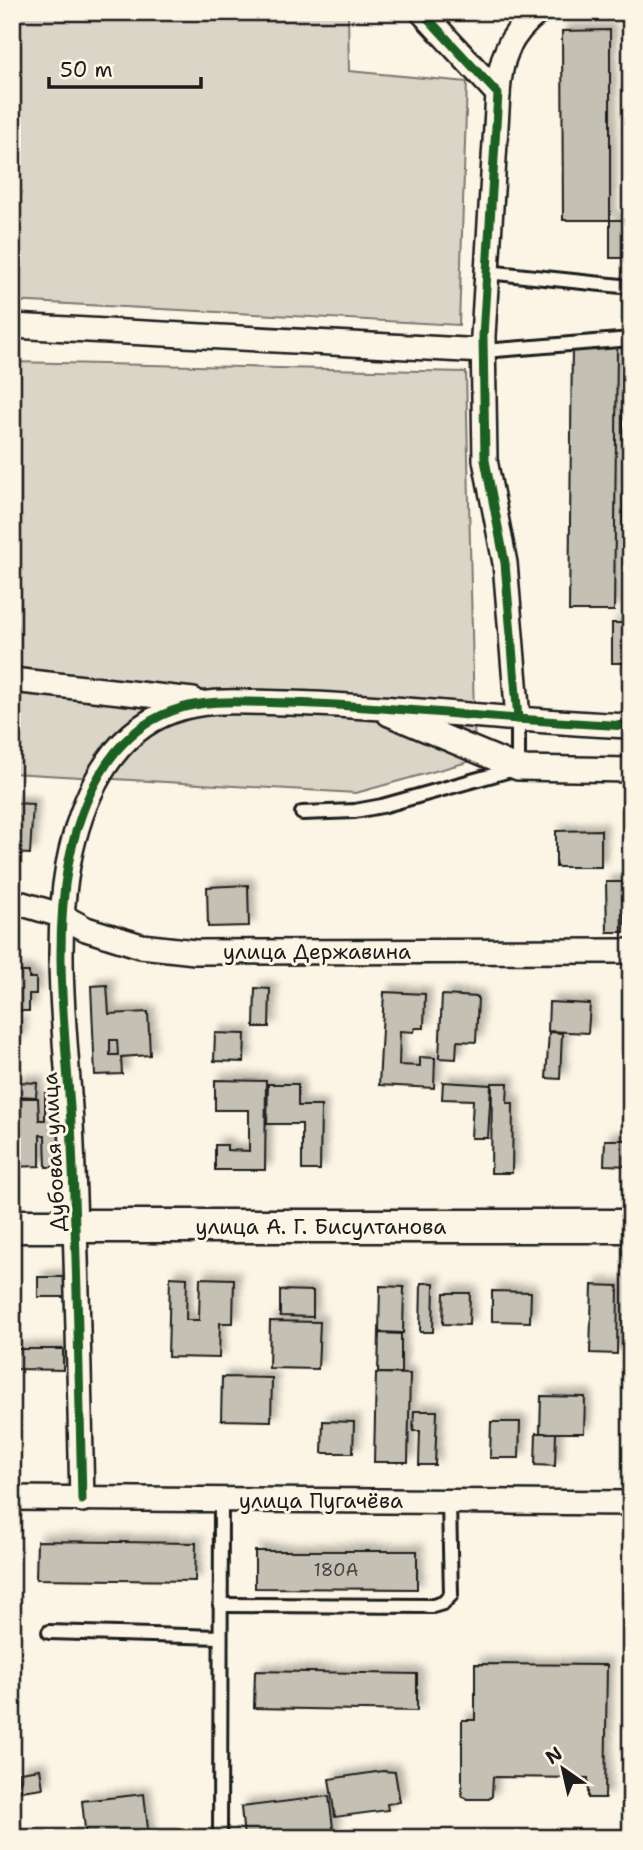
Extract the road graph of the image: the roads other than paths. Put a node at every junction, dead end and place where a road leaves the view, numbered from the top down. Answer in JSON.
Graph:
{"nodes":[{"id":1,"x":422,"y":12,"type":"edge"},
{"id":2,"x":538,"y":12,"type":"edge"},
{"id":3,"x":498,"y":94,"type":"junction"},
{"id":4,"x":487,"y":272,"type":"junction"},
{"id":5,"x":621,"y":286,"type":"dead end"},
{"id":6,"x":12,"y":326,"type":"edge"},
{"id":7,"x":484,"y":351,"type":"junction"},
{"id":8,"x":631,"y":566,"type":"edge"},
{"id":9,"x":12,"y":680,"type":"edge"},
{"id":10,"x":207,"y":702,"type":"junction"},
{"id":11,"x":366,"y":705,"type":"junction"},
{"id":12,"x":518,"y":719,"type":"junction"},
{"id":13,"x":631,"y":726,"type":"edge"},
{"id":14,"x":518,"y":768,"type":"junction"},
{"id":15,"x":631,"y":770,"type":"edge"},
{"id":16,"x":302,"y":813,"type":"dead end"},
{"id":17,"x":12,"y":901,"type":"edge"},
{"id":18,"x":60,"y":915,"type":"junction"},
{"id":19,"x":631,"y":951,"type":"edge"},
{"id":20,"x":12,"y":1226,"type":"edge"},
{"id":21,"x":631,"y":1226,"type":"edge"},
{"id":22,"x":76,"y":1227,"type":"junction"},
{"id":23,"x":12,"y":1498,"type":"edge"},
{"id":24,"x":82,"y":1500,"type":"junction"},
{"id":25,"x":221,"y":1501,"type":"junction"},
{"id":26,"x":449,"y":1502,"type":"junction"},
{"id":27,"x":631,"y":1503,"type":"edge"},
{"id":28,"x":220,"y":1605,"type":"junction"},
{"id":29,"x":49,"y":1632,"type":"dead end"},
{"id":30,"x":220,"y":1637,"type":"junction"},
{"id":31,"x":220,"y":1838,"type":"edge"}],
"edges":[{"from":1,"to":3,"type":"street"},
{"from":2,"to":3,"type":"street"},
{"from":3,"to":4,"type":"street"},
{"from":4,"to":5,"type":"lane"},
{"from":4,"to":7,"type":"street"},
{"from":6,"to":7,"type":"street"},
{"from":7,"to":8,"type":"lane"},
{"from":7,"to":12,"type":"street"},
{"from":9,"to":10,"type":"street"},
{"from":10,"to":11,"type":"street"},
{"from":10,"to":18,"type":"street","name":"Дубовая улица"},
{"from":11,"to":12,"type":"street"},
{"from":11,"to":14,"type":"street"},
{"from":12,"to":13,"type":"street"},
{"from":12,"to":14,"type":"lane"},
{"from":14,"to":15,"type":"street"},
{"from":14,"to":16,"type":"lane"},
{"from":17,"to":18,"type":"street","name":"улица Державина"},
{"from":18,"to":19,"type":"street","name":"улица Державина"},
{"from":18,"to":22,"type":"street","name":"Дубовая улица"},
{"from":20,"to":22,"type":"street","name":"улица А. Г. Бисултанова"},
{"from":21,"to":22,"type":"street","name":"улица А. Г. Бисултанова"},
{"from":22,"to":24,"type":"street","name":"Дубовая улица"},
{"from":23,"to":24,"type":"street","name":"улица Пугачёва"},
{"from":24,"to":25,"type":"street","name":"улица Пугачёва"},
{"from":25,"to":26,"type":"street","name":"улица Пугачёва"},
{"from":25,"to":28,"type":"lane"},
{"from":26,"to":27,"type":"street","name":"улица Пугачёва"},
{"from":26,"to":28,"type":"lane"},
{"from":28,"to":30,"type":"lane"},
{"from":29,"to":30,"type":"lane"},
{"from":30,"to":31,"type":"lane"}]}
